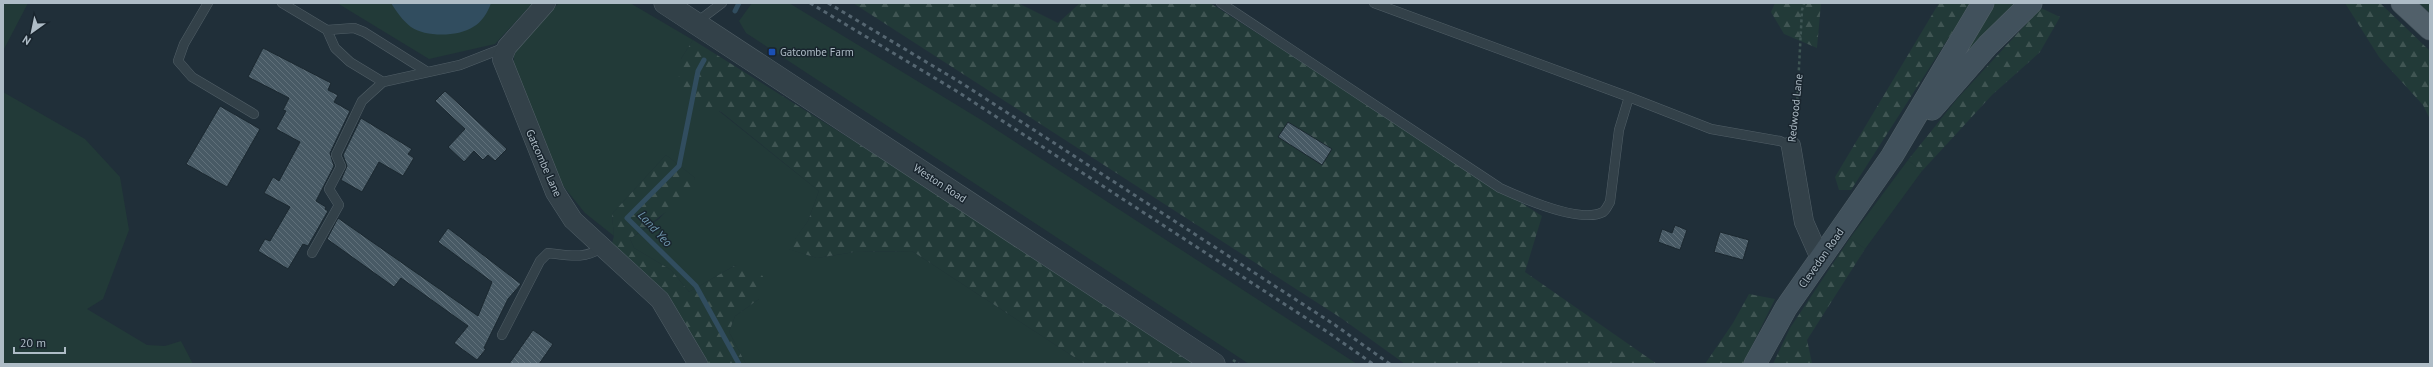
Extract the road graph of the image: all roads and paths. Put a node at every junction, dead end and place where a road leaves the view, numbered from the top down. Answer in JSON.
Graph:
{"nodes":[{"id":1,"x":208,"y":3,"type":"edge"},
{"id":2,"x":282,"y":3,"type":"edge"},
{"id":3,"x":546,"y":3,"type":"edge"},
{"id":4,"x":666,"y":3,"type":"edge"},
{"id":5,"x":722,"y":3,"type":"edge"},
{"id":6,"x":1221,"y":3,"type":"edge"},
{"id":7,"x":1374,"y":3,"type":"edge"},
{"id":8,"x":1804,"y":3,"type":"edge"},
{"id":9,"x":1983,"y":3,"type":"edge"},
{"id":10,"x":2031,"y":3,"type":"edge"},
{"id":11,"x":2402,"y":3,"type":"edge"},
{"id":12,"x":697,"y":22,"type":"junction"},
{"id":13,"x":2430,"y":29,"type":"edge"},
{"id":14,"x":327,"y":30,"type":"junction"},
{"id":15,"x":507,"y":47,"type":"junction"},
{"id":16,"x":426,"y":72,"type":"junction"},
{"id":17,"x":383,"y":82,"type":"junction"},
{"id":18,"x":1629,"y":97,"type":"junction"},
{"id":19,"x":254,"y":114,"type":"dead end"},
{"id":20,"x":1791,"y":146,"type":"junction"},
{"id":21,"x":1892,"y":156,"type":"junction"},
{"id":22,"x":602,"y":247,"type":"junction"},
{"id":23,"x":312,"y":253,"type":"dead end"},
{"id":24,"x":1820,"y":258,"type":"junction"},
{"id":25,"x":502,"y":335,"type":"dead end"},
{"id":26,"x":698,"y":364,"type":"edge"},
{"id":27,"x":1214,"y":364,"type":"edge"},
{"id":28,"x":1756,"y":364,"type":"edge"}],
"edges":[{"from":1,"to":19,"type":"lane"},
{"from":2,"to":14,"type":"lane"},
{"from":3,"to":15,"type":"street"},
{"from":4,"to":12,"type":"street","name":"Weston Road"},
{"from":5,"to":12,"type":"lane"},
{"from":6,"to":18,"type":"lane"},
{"from":7,"to":18,"type":"lane"},
{"from":8,"to":20,"type":"path","name":"Redwood Lane"},
{"from":9,"to":21,"type":"main road","name":"Clevedon Road"},
{"from":10,"to":21,"type":"main road","name":"Clevedon Road"},
{"from":11,"to":13,"type":"main road"},
{"from":12,"to":27,"type":"street","name":"Weston Road"},
{"from":14,"to":16,"type":"lane"},
{"from":14,"to":17,"type":"lane"},
{"from":15,"to":16,"type":"lane"},
{"from":15,"to":22,"type":"street","name":"Gatcombe Lane"},
{"from":16,"to":17,"type":"lane"},
{"from":17,"to":23,"type":"lane"},
{"from":18,"to":20,"type":"lane"},
{"from":20,"to":24,"type":"street","name":"Redwood Lane"},
{"from":21,"to":24,"type":"main road","name":"Clevedon Road"},
{"from":22,"to":25,"type":"lane"},
{"from":22,"to":26,"type":"street","name":"Gatcombe Lane"},
{"from":24,"to":28,"type":"main road","name":"Clevedon Road"}]}
